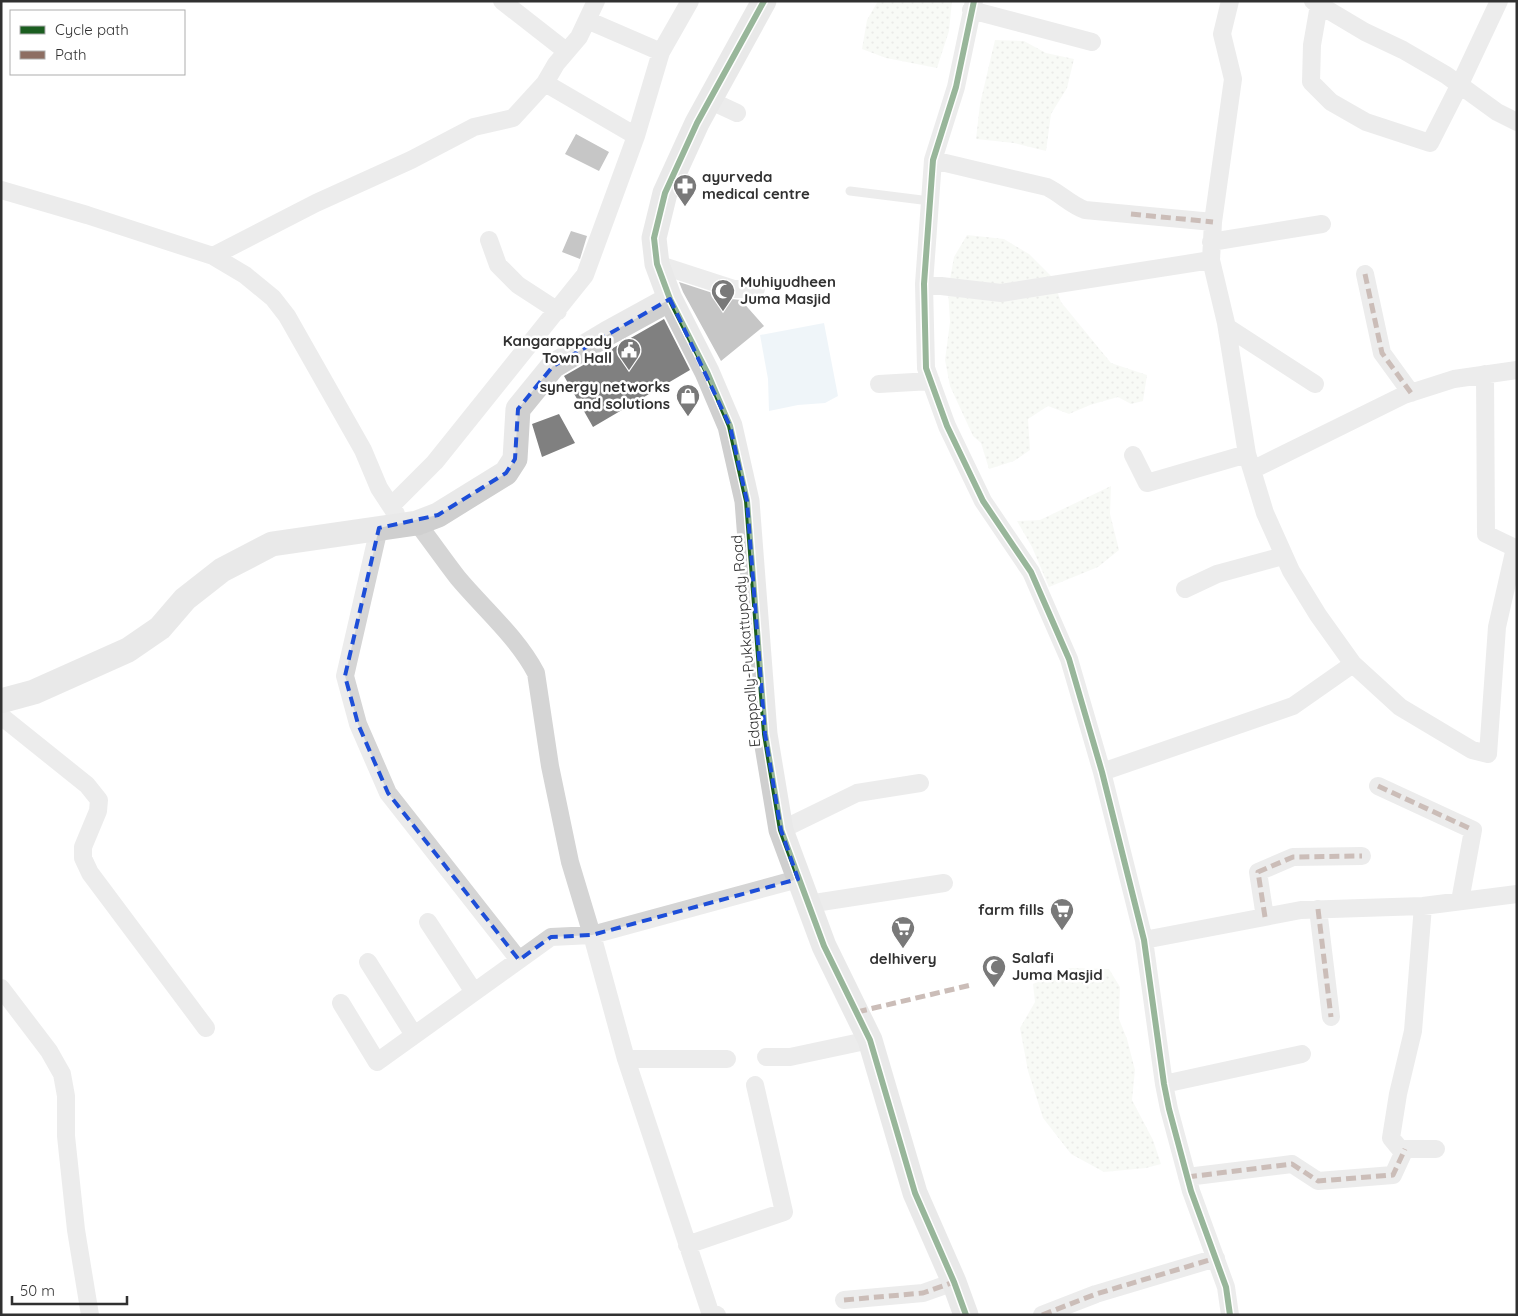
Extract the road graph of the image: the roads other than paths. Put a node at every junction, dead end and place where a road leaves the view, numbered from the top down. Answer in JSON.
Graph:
{"nodes":[{"id":1,"x":502,"y":1,"type":"edge"},
{"id":2,"x":596,"y":1,"type":"edge"},
{"id":3,"x":690,"y":1,"type":"edge"},
{"id":4,"x":764,"y":1,"type":"edge"},
{"id":5,"x":1230,"y":1,"type":"edge"},
{"id":6,"x":1499,"y":1,"type":"edge"},
{"id":7,"x":1316,"y":3,"type":"edge"},
{"id":8,"x":972,"y":6,"type":"edge"},
{"id":9,"x":587,"y":20,"type":"junction"},
{"id":10,"x":1092,"y":42,"type":"dead end"},
{"id":11,"x":566,"y":51,"type":"junction"},
{"id":12,"x":661,"y":52,"type":"junction"},
{"id":13,"x":545,"y":83,"type":"junction"},
{"id":14,"x":1460,"y":84,"type":"junction"},
{"id":15,"x":709,"y":100,"type":"junction"},
{"id":16,"x":737,"y":113,"type":"dead end"},
{"id":17,"x":1517,"y":122,"type":"edge"},
{"id":18,"x":636,"y":136,"type":"junction"},
{"id":19,"x":933,"y":160,"type":"junction"},
{"id":20,"x":1,"y":190,"type":"edge"},
{"id":21,"x":850,"y":191,"type":"dead end"},
{"id":22,"x":930,"y":201,"type":"junction"},
{"id":23,"x":1213,"y":222,"type":"junction"},
{"id":24,"x":1322,"y":224,"type":"dead end"},
{"id":25,"x":489,"y":240,"type":"dead end"},
{"id":26,"x":1211,"y":242,"type":"junction"},
{"id":27,"x":213,"y":256,"type":"junction"},
{"id":28,"x":1211,"y":260,"type":"junction"},
{"id":29,"x":657,"y":264,"type":"junction"},
{"id":30,"x":1365,"y":274,"type":"dead end"},
{"id":31,"x":924,"y":284,"type":"junction"},
{"id":32,"x":756,"y":289,"type":"dead end"},
{"id":33,"x":670,"y":299,"type":"junction"},
{"id":34,"x":558,"y":311,"type":"junction"},
{"id":35,"x":1227,"y":327,"type":"junction"},
{"id":36,"x":1517,"y":370,"type":"edge"},
{"id":37,"x":1485,"y":374,"type":"junction"},
{"id":38,"x":931,"y":381,"type":"junction"},
{"id":39,"x":879,"y":384,"type":"dead end"},
{"id":40,"x":1315,"y":384,"type":"dead end"},
{"id":41,"x":1411,"y":393,"type":"junction"},
{"id":42,"x":1134,"y":455,"type":"dead end"},
{"id":43,"x":1250,"y":462,"type":"junction"},
{"id":44,"x":397,"y":520,"type":"junction"},
{"id":45,"x":1284,"y":556,"type":"junction"},
{"id":46,"x":1185,"y":589,"type":"dead end"},
{"id":47,"x":1353,"y":664,"type":"junction"},
{"id":48,"x":1,"y":701,"type":"edge"},
{"id":49,"x":1,"y":716,"type":"edge"},
{"id":50,"x":1102,"y":772,"type":"junction"},
{"id":51,"x":920,"y":783,"type":"dead end"},
{"id":52,"x":1378,"y":786,"type":"dead end"},
{"id":53,"x":781,"y":830,"type":"junction"},
{"id":54,"x":1362,"y":856,"type":"dead end"},
{"id":55,"x":798,"y":879,"type":"junction"},
{"id":56,"x":944,"y":883,"type":"dead end"},
{"id":57,"x":1517,"y":894,"type":"edge"},
{"id":58,"x":1460,"y":901,"type":"junction"},
{"id":59,"x":808,"y":904,"type":"junction"},
{"id":60,"x":1423,"y":906,"type":"junction"},
{"id":61,"x":1318,"y":909,"type":"junction"},
{"id":62,"x":1265,"y":917,"type":"junction"},
{"id":63,"x":428,"y":922,"type":"dead end"},
{"id":64,"x":592,"y":935,"type":"junction"},
{"id":65,"x":1144,"y":940,"type":"junction"},
{"id":66,"x":519,"y":960,"type":"junction"},
{"id":67,"x":368,"y":962,"type":"dead end"},
{"id":68,"x":1,"y":988,"type":"edge"},
{"id":69,"x":474,"y":992,"type":"junction"},
{"id":70,"x":341,"y":1003,"type":"dead end"},
{"id":71,"x":1331,"y":1016,"type":"dead end"},
{"id":72,"x":206,"y":1028,"type":"dead end"},
{"id":73,"x":414,"y":1035,"type":"junction"},
{"id":74,"x":870,"y":1040,"type":"junction"},
{"id":75,"x":1302,"y":1054,"type":"dead end"},
{"id":76,"x":766,"y":1057,"type":"dead end"},
{"id":77,"x":626,"y":1059,"type":"junction"},
{"id":78,"x":727,"y":1059,"type":"dead end"},
{"id":79,"x":1164,"y":1084,"type":"junction"},
{"id":80,"x":755,"y":1085,"type":"dead end"},
{"id":81,"x":1405,"y":1149,"type":"junction"},
{"id":82,"x":1436,"y":1149,"type":"dead end"},
{"id":83,"x":1187,"y":1177,"type":"junction"},
{"id":84,"x":687,"y":1245,"type":"junction"},
{"id":85,"x":1216,"y":1258,"type":"junction"},
{"id":86,"x":954,"y":1282,"type":"junction"},
{"id":87,"x":844,"y":1300,"type":"dead end"},
{"id":88,"x":90,"y":1315,"type":"edge"},
{"id":89,"x":716,"y":1315,"type":"edge"},
{"id":90,"x":966,"y":1315,"type":"edge"},
{"id":91,"x":1042,"y":1315,"type":"edge"},
{"id":92,"x":1230,"y":1315,"type":"edge"}],
"edges":[{"from":1,"to":11,"type":"street"},
{"from":2,"to":9,"type":"street"},
{"from":3,"to":12,"type":"street"},
{"from":4,"to":15,"type":"main road","name":"Edappally-Pukkattupady Road"},
{"from":5,"to":23,"type":"street"},
{"from":6,"to":14,"type":"street"},
{"from":7,"to":14,"type":"street"},
{"from":7,"to":14,"type":"street"},
{"from":8,"to":10,"type":"street"},
{"from":8,"to":19,"type":"street"},
{"from":9,"to":11,"type":"street"},
{"from":9,"to":12,"type":"street"},
{"from":11,"to":13,"type":"street"},
{"from":12,"to":18,"type":"street"},
{"from":13,"to":18,"type":"street"},
{"from":13,"to":27,"type":"street"},
{"from":14,"to":17,"type":"street"},
{"from":15,"to":16,"type":"street"},
{"from":15,"to":29,"type":"main road","name":"Edappally-Pukkattupady Road"},
{"from":18,"to":34,"type":"street"},
{"from":19,"to":22,"type":"street"},
{"from":19,"to":23,"type":"street"},
{"from":20,"to":27,"type":"street"},
{"from":21,"to":22,"type":"lane"},
{"from":22,"to":31,"type":"street"},
{"from":23,"to":26,"type":"street"},
{"from":24,"to":26,"type":"street"},
{"from":25,"to":34,"type":"street"},
{"from":26,"to":28,"type":"street"},
{"from":27,"to":44,"type":"street"},
{"from":28,"to":31,"type":"street"},
{"from":28,"to":35,"type":"street"},
{"from":29,"to":32,"type":"street"},
{"from":29,"to":33,"type":"main road","name":"Edappally-Pukkattupady Road"},
{"from":30,"to":41,"type":"street"},
{"from":31,"to":38,"type":"street"},
{"from":33,"to":44,"type":"main road"},
{"from":33,"to":53,"type":"main road","name":"Edappally-Pukkattupady Road"},
{"from":34,"to":44,"type":"street"},
{"from":35,"to":40,"type":"street"},
{"from":35,"to":43,"type":"street"},
{"from":36,"to":37,"type":"street"},
{"from":37,"to":41,"type":"street"},
{"from":37,"to":47,"type":"street"},
{"from":38,"to":39,"type":"street"},
{"from":38,"to":50,"type":"street"},
{"from":41,"to":43,"type":"street"},
{"from":42,"to":43,"type":"street"},
{"from":43,"to":45,"type":"street"},
{"from":44,"to":48,"type":"main road"},
{"from":44,"to":64,"type":"street"},
{"from":44,"to":66,"type":"street"},
{"from":45,"to":46,"type":"street"},
{"from":45,"to":47,"type":"street"},
{"from":47,"to":50,"type":"street"},
{"from":49,"to":72,"type":"street"},
{"from":50,"to":65,"type":"street"},
{"from":51,"to":53,"type":"street"},
{"from":52,"to":58,"type":"street"},
{"from":53,"to":55,"type":"main road","name":"Edappally-Pukkattupady Road"},
{"from":54,"to":62,"type":"street"},
{"from":55,"to":59,"type":"main road","name":"Edappally-Pukkattupady Road"},
{"from":55,"to":64,"type":"street"},
{"from":56,"to":59,"type":"street"},
{"from":57,"to":58,"type":"street"},
{"from":58,"to":60,"type":"street"},
{"from":59,"to":74,"type":"main road","name":"Edappally-Pukkattupady Road"},
{"from":60,"to":61,"type":"street"},
{"from":60,"to":81,"type":"street"},
{"from":61,"to":62,"type":"street"},
{"from":61,"to":71,"type":"street"},
{"from":62,"to":65,"type":"street"},
{"from":63,"to":69,"type":"street"},
{"from":64,"to":66,"type":"street"},
{"from":64,"to":77,"type":"street"},
{"from":65,"to":79,"type":"street"},
{"from":66,"to":69,"type":"street"},
{"from":67,"to":73,"type":"street"},
{"from":68,"to":88,"type":"street"},
{"from":69,"to":73,"type":"street"},
{"from":70,"to":73,"type":"street"},
{"from":74,"to":76,"type":"street"},
{"from":74,"to":86,"type":"main road","name":"Edappally-Pukkattupady Road"},
{"from":75,"to":79,"type":"street"},
{"from":77,"to":78,"type":"street"},
{"from":77,"to":84,"type":"street"},
{"from":79,"to":83,"type":"street"},
{"from":80,"to":84,"type":"street"},
{"from":81,"to":82,"type":"street"},
{"from":81,"to":83,"type":"street"},
{"from":83,"to":85,"type":"street"},
{"from":84,"to":89,"type":"street"},
{"from":85,"to":91,"type":"street"},
{"from":85,"to":92,"type":"street"},
{"from":86,"to":87,"type":"street"},
{"from":86,"to":90,"type":"main road","name":"Edappally-Pukkattupady Road"}]}
